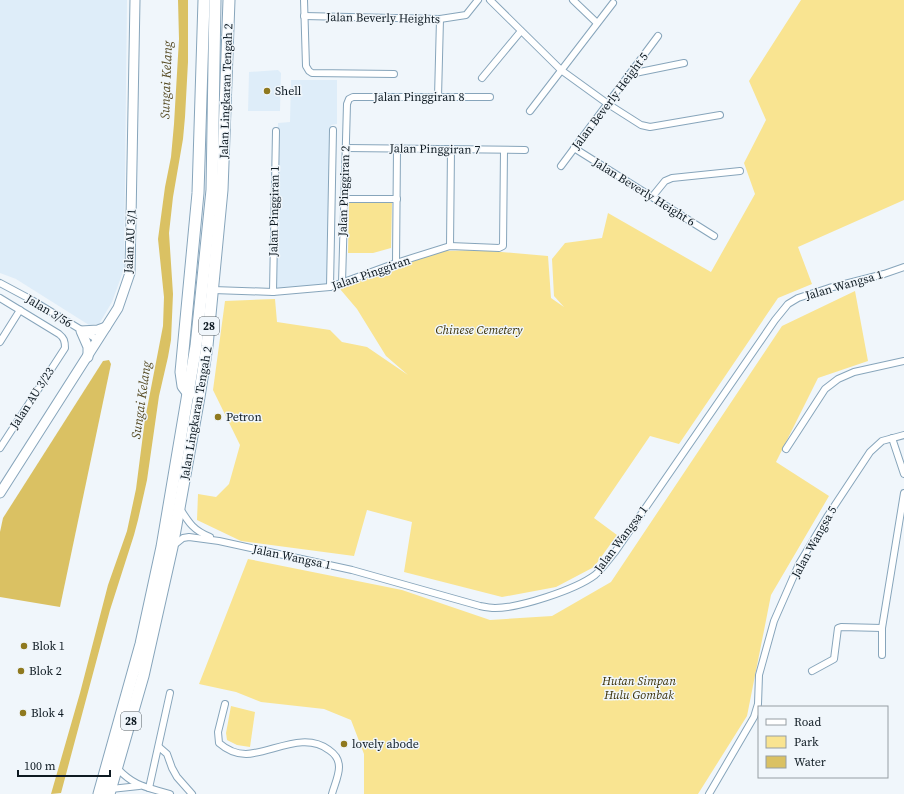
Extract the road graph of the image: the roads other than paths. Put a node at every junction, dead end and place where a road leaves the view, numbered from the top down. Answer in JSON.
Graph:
{"nodes":[{"id":1,"x":135,"y":0,"type":"edge"},
{"id":2,"x":204,"y":0,"type":"edge"},
{"id":3,"x":215,"y":0,"type":"edge"},
{"id":4,"x":228,"y":0,"type":"edge"},
{"id":5,"x":304,"y":0,"type":"edge"},
{"id":6,"x":478,"y":0,"type":"edge"},
{"id":7,"x":490,"y":0,"type":"edge"},
{"id":8,"x":573,"y":0,"type":"edge"},
{"id":9,"x":612,"y":4,"type":"dead end"},
{"id":10,"x":304,"y":16,"type":"junction"},
{"id":11,"x":440,"y":20,"type":"junction"},
{"id":12,"x":597,"y":23,"type":"junction"},
{"id":13,"x":521,"y":31,"type":"junction"},
{"id":14,"x":658,"y":36,"type":"dead end"},
{"id":15,"x":684,"y":63,"type":"dead end"},
{"id":16,"x":561,"y":70,"type":"junction"},
{"id":17,"x":394,"y":74,"type":"dead end"},
{"id":18,"x":630,"y":74,"type":"junction"},
{"id":19,"x":482,"y":78,"type":"dead end"},
{"id":20,"x":438,"y":97,"type":"junction"},
{"id":21,"x":490,"y":97,"type":"dead end"},
{"id":22,"x":349,"y":99,"type":"joint"},
{"id":23,"x":608,"y":104,"type":"junction"},
{"id":24,"x":530,"y":111,"type":"dead end"},
{"id":25,"x":720,"y":115,"type":"dead end"},
{"id":26,"x":333,"y":130,"type":"dead end"},
{"id":27,"x":276,"y":131,"type":"dead end"},
{"id":28,"x":346,"y":148,"type":"junction"},
{"id":29,"x":574,"y":148,"type":"junction"},
{"id":30,"x":397,"y":149,"type":"junction"},
{"id":31,"x":450,"y":150,"type":"junction"},
{"id":32,"x":504,"y":150,"type":"junction"},
{"id":33,"x":525,"y":150,"type":"dead end"},
{"id":34,"x":561,"y":166,"type":"dead end"},
{"id":35,"x":740,"y":171,"type":"dead end"},
{"id":36,"x":652,"y":197,"type":"junction"},
{"id":37,"x":344,"y":199,"type":"junction"},
{"id":38,"x":397,"y":199,"type":"junction"},
{"id":39,"x":714,"y":236,"type":"dead end"},
{"id":40,"x":450,"y":246,"type":"junction"},
{"id":41,"x":396,"y":263,"type":"junction"},
{"id":42,"x":904,"y":267,"type":"edge"},
{"id":43,"x":0,"y":283,"type":"edge"},
{"id":44,"x":342,"y":283,"type":"junction"},
{"id":45,"x":330,"y":287,"type":"junction"},
{"id":46,"x":213,"y":290,"type":"junction"},
{"id":47,"x":273,"y":292,"type":"junction"},
{"id":48,"x":0,"y":298,"type":"edge"},
{"id":49,"x":20,"y":310,"type":"junction"},
{"id":50,"x":106,"y":328,"type":"junction"},
{"id":51,"x":81,"y":331,"type":"junction"},
{"id":52,"x":98,"y":340,"type":"junction"},
{"id":53,"x":0,"y":342,"type":"edge"},
{"id":54,"x":88,"y":357,"type":"junction"},
{"id":55,"x":904,"y":361,"type":"edge"},
{"id":56,"x":189,"y":394,"type":"junction"},
{"id":57,"x":904,"y":436,"type":"edge"},
{"id":58,"x":892,"y":438,"type":"junction"},
{"id":59,"x":0,"y":448,"type":"edge"},
{"id":60,"x":786,"y":449,"type":"dead end"},
{"id":61,"x":904,"y":474,"type":"edge"},
{"id":62,"x":0,"y":493,"type":"edge"},
{"id":63,"x":904,"y":493,"type":"edge"},
{"id":64,"x":180,"y":507,"type":"junction"},
{"id":65,"x":219,"y":541,"type":"junction"},
{"id":66,"x":172,"y":547,"type":"junction"},
{"id":67,"x":882,"y":628,"type":"junction"},
{"id":68,"x":882,"y":655,"type":"dead end"},
{"id":69,"x":812,"y":671,"type":"dead end"},
{"id":70,"x":170,"y":693,"type":"dead end"},
{"id":71,"x":225,"y":704,"type":"dead end"},
{"id":72,"x":159,"y":747,"type":"junction"},
{"id":73,"x":118,"y":769,"type":"junction"},
{"id":74,"x":140,"y":786,"type":"junction"},
{"id":75,"x":149,"y":788,"type":"junction"},
{"id":76,"x":110,"y":792,"type":"edge"},
{"id":77,"x":99,"y":794,"type":"edge"},
{"id":78,"x":170,"y":794,"type":"edge"},
{"id":79,"x":192,"y":794,"type":"edge"},
{"id":80,"x":332,"y":794,"type":"edge"},
{"id":81,"x":709,"y":794,"type":"edge"}],
"edges":[{"from":1,"to":50,"type":"main road","name":"Jalan AU 3/1"},
{"from":2,"to":56,"type":"highway"},
{"from":3,"to":56,"type":"highway","name":"Jalan Lingkaran Tengah 2","number":"28"},
{"from":4,"to":46,"type":"highway","name":"Jalan Lingkaran Tengah 2","number":"28"},
{"from":5,"to":10,"type":"street"},
{"from":6,"to":11,"type":"street","name":"Jalan Beverly Heights"},
{"from":7,"to":13,"type":"street"},
{"from":8,"to":12,"type":"street"},
{"from":9,"to":12,"type":"street"},
{"from":10,"to":11,"type":"street","name":"Jalan Beverly Heights"},
{"from":10,"to":17,"type":"street"},
{"from":11,"to":20,"type":"street"},
{"from":12,"to":16,"type":"street"},
{"from":13,"to":16,"type":"street"},
{"from":13,"to":19,"type":"street"},
{"from":14,"to":18,"type":"street","name":"Jalan Beverly Height 5"},
{"from":15,"to":18,"type":"street"},
{"from":16,"to":23,"type":"street"},
{"from":16,"to":24,"type":"street"},
{"from":18,"to":23,"type":"street","name":"Jalan Beverly Height 5"},
{"from":20,"to":21,"type":"street","name":"Jalan Pinggiran 8"},
{"from":20,"to":22,"type":"street","name":"Jalan Pinggiran 8"},
{"from":22,"to":28,"type":"street","name":"Jalan Pinggiran 2"},
{"from":23,"to":25,"type":"street"},
{"from":23,"to":29,"type":"street","name":"Jalan Beverly Height 5"},
{"from":26,"to":45,"type":"street","name":"Jalan Pinggiran 2"},
{"from":27,"to":47,"type":"street","name":"Jalan Pinggiran 1"},
{"from":28,"to":30,"type":"street","name":"Jalan Pinggiran 7"},
{"from":28,"to":37,"type":"street","name":"Jalan Pinggiran 2"},
{"from":29,"to":34,"type":"street","name":"Jalan Beverly Height 5"},
{"from":29,"to":36,"type":"street","name":"Jalan Beverly Height 6"},
{"from":30,"to":31,"type":"street","name":"Jalan Pinggiran 7"},
{"from":30,"to":38,"type":"street"},
{"from":31,"to":32,"type":"street","name":"Jalan Pinggiran 7"},
{"from":31,"to":40,"type":"street"},
{"from":32,"to":33,"type":"street","name":"Jalan Pinggiran 7"},
{"from":32,"to":40,"type":"street","name":"Jalan Pinggiran"},
{"from":35,"to":36,"type":"street"},
{"from":36,"to":39,"type":"street","name":"Jalan Beverly Height 6"},
{"from":37,"to":38,"type":"street"},
{"from":37,"to":44,"type":"street","name":"Jalan Pinggiran 2"},
{"from":38,"to":41,"type":"street"},
{"from":40,"to":41,"type":"street","name":"Jalan Pinggiran"},
{"from":41,"to":44,"type":"street","name":"Jalan Pinggiran"},
{"from":42,"to":65,"type":"street","name":"Jalan Wangsa 1"},
{"from":43,"to":51,"type":"street","name":"Jalan 3/56"},
{"from":44,"to":45,"type":"street","name":"Jalan Pinggiran"},
{"from":45,"to":47,"type":"street","name":"Jalan Pinggiran"},
{"from":46,"to":47,"type":"street","name":"Jalan Pinggiran"},
{"from":46,"to":64,"type":"highway","name":"Jalan Lingkaran Tengah 2","number":"28"},
{"from":48,"to":49,"type":"street"},
{"from":49,"to":53,"type":"street"},
{"from":49,"to":59,"type":"street","name":"Jalan AU 3/23"},
{"from":50,"to":51,"type":"main road"},
{"from":50,"to":52,"type":"main road","name":"Jalan AU 3/1"},
{"from":51,"to":52,"type":"street","name":"Jalan 3/56"},
{"from":51,"to":54,"type":"main road"},
{"from":52,"to":54,"type":"main road","name":"Jalan AU 3/1"},
{"from":54,"to":62,"type":"main road","name":"Jalan AU 3/1"},
{"from":55,"to":60,"type":"street"},
{"from":56,"to":77,"type":"highway","name":"Jalan Lingkaran Tengah 2","number":"28"},
{"from":57,"to":58,"type":"street","name":"Jalan Wangsa 5"},
{"from":58,"to":61,"type":"street"},
{"from":58,"to":81,"type":"street","name":"Jalan Wangsa 5"},
{"from":63,"to":67,"type":"street"},
{"from":64,"to":65,"type":"street","name":"Jalan Wangsa 1"},
{"from":64,"to":66,"type":"highway","name":"Jalan Lingkaran Tengah 2","number":"28"},
{"from":65,"to":66,"type":"street","name":"Jalan Wangsa 1"},
{"from":66,"to":73,"type":"highway","name":"Jalan Lingkaran Tengah 2","number":"28"},
{"from":67,"to":68,"type":"street"},
{"from":67,"to":69,"type":"street"},
{"from":70,"to":72,"type":"street"},
{"from":71,"to":80,"type":"street"},
{"from":72,"to":75,"type":"street"},
{"from":72,"to":79,"type":"street"},
{"from":73,"to":74,"type":"street"},
{"from":73,"to":76,"type":"highway","name":"Jalan Lingkaran Tengah 2","number":"28"},
{"from":74,"to":75,"type":"street"},
{"from":74,"to":76,"type":"street"},
{"from":75,"to":78,"type":"street"}]}
